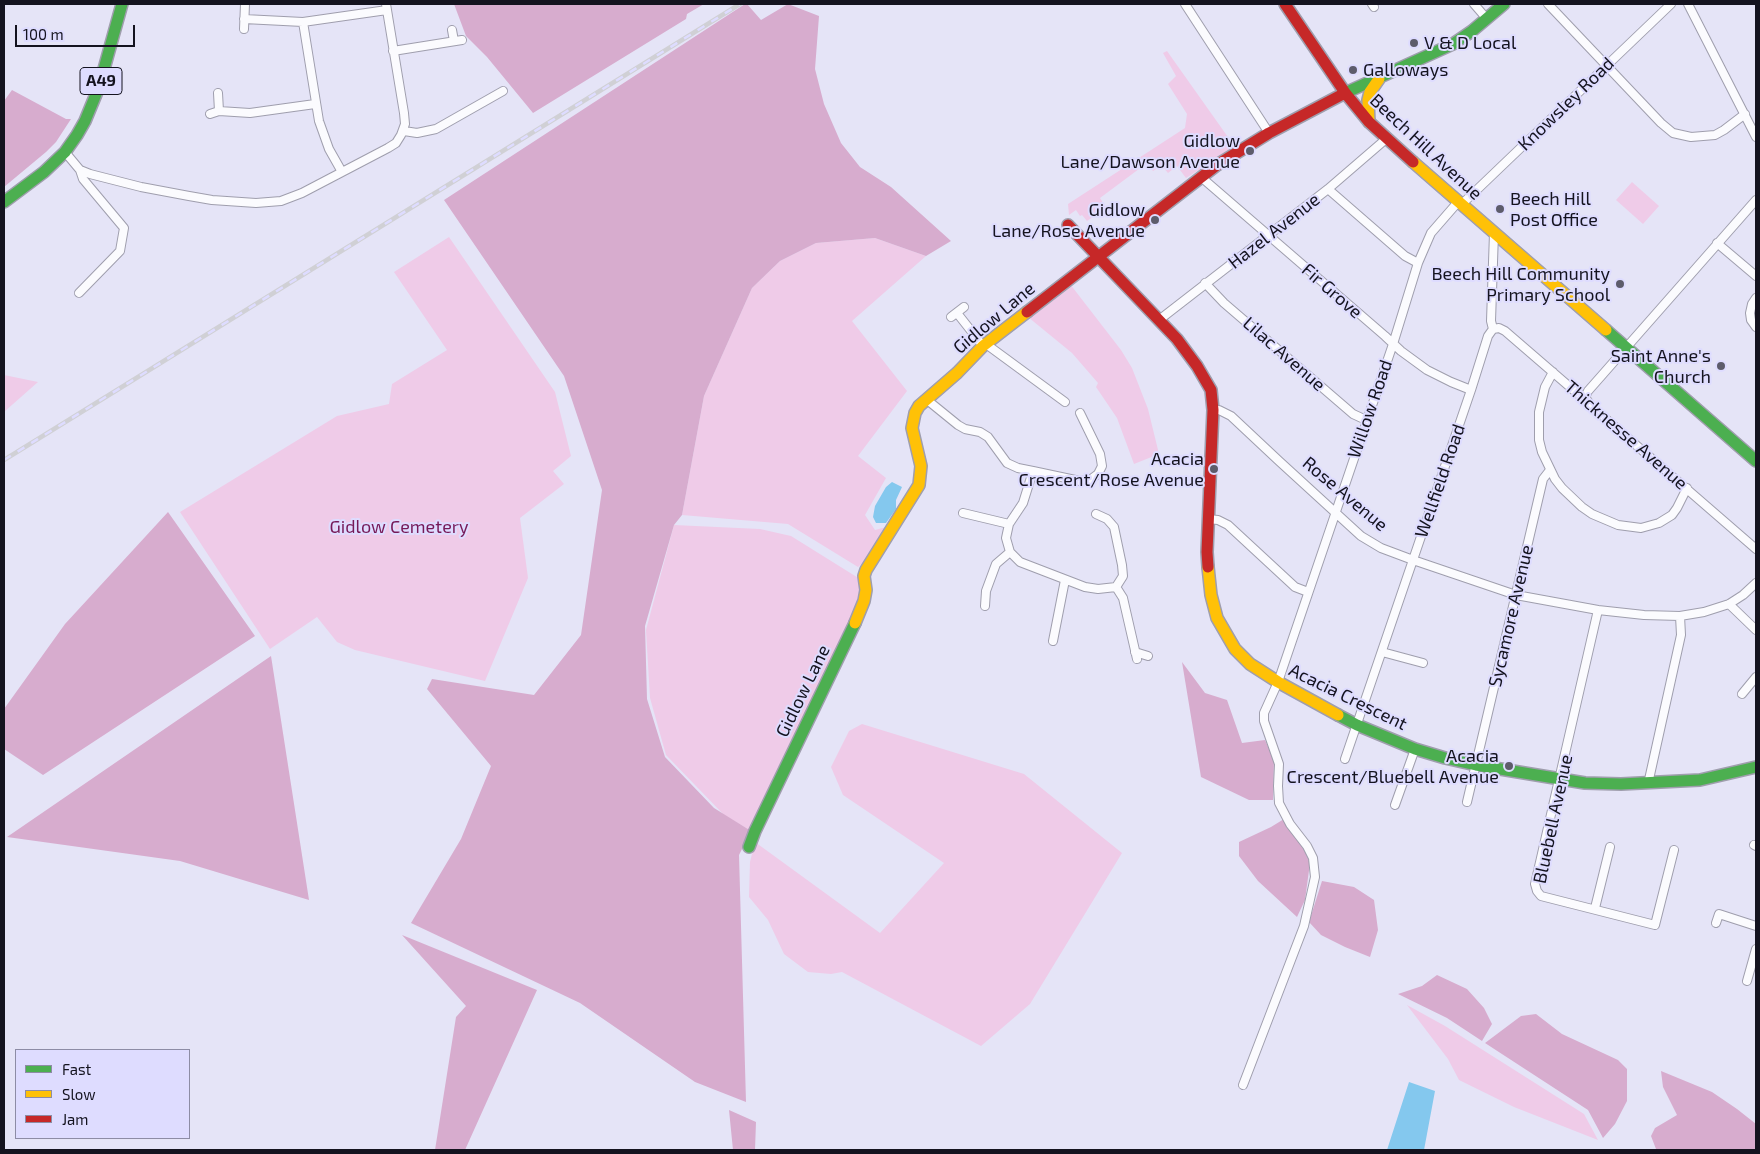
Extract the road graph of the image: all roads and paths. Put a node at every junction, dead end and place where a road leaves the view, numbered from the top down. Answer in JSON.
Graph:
{"nodes":[{"id":1,"x":122,"y":4,"type":"edge"},
{"id":2,"x":244,"y":4,"type":"edge"},
{"id":3,"x":1187,"y":4,"type":"edge"},
{"id":4,"x":1285,"y":4,"type":"edge"},
{"id":5,"x":1474,"y":4,"type":"edge"},
{"id":6,"x":1504,"y":4,"type":"edge"},
{"id":7,"x":1548,"y":4,"type":"edge"},
{"id":8,"x":1671,"y":4,"type":"edge"},
{"id":9,"x":1688,"y":4,"type":"edge"},
{"id":10,"x":386,"y":7,"type":"edge"},
{"id":11,"x":244,"y":19,"type":"junction"},
{"id":12,"x":1487,"y":19,"type":"junction"},
{"id":13,"x":303,"y":22,"type":"junction"},
{"id":14,"x":244,"y":29,"type":"dead end"},
{"id":15,"x":452,"y":30,"type":"dead end"},
{"id":16,"x":462,"y":40,"type":"dead end"},
{"id":17,"x":454,"y":41,"type":"junction"},
{"id":18,"x":394,"y":51,"type":"junction"},
{"id":19,"x":1607,"y":66,"type":"junction"},
{"id":20,"x":1379,"y":79,"type":"junction"},
{"id":21,"x":503,"y":91,"type":"dead end"},
{"id":22,"x":218,"y":93,"type":"dead end"},
{"id":23,"x":1346,"y":94,"type":"junction"},
{"id":24,"x":315,"y":104,"type":"junction"},
{"id":25,"x":219,"y":111,"type":"junction"},
{"id":26,"x":210,"y":114,"type":"dead end"},
{"id":27,"x":1745,"y":114,"type":"junction"},
{"id":28,"x":1369,"y":122,"type":"junction"},
{"id":29,"x":404,"y":130,"type":"junction"},
{"id":30,"x":1269,"y":132,"type":"junction"},
{"id":31,"x":1756,"y":137,"type":"edge"},
{"id":32,"x":1386,"y":139,"type":"junction"},
{"id":33,"x":65,"y":152,"type":"junction"},
{"id":34,"x":80,"y":170,"type":"junction"},
{"id":35,"x":342,"y":172,"type":"junction"},
{"id":36,"x":1201,"y":177,"type":"junction"},
{"id":37,"x":1328,"y":189,"type":"junction"},
{"id":38,"x":1756,"y":200,"type":"edge"},
{"id":39,"x":4,"y":202,"type":"edge"},
{"id":40,"x":1460,"y":203,"type":"junction"},
{"id":41,"x":1068,"y":224,"type":"dead end"},
{"id":42,"x":1494,"y":233,"type":"junction"},
{"id":43,"x":1268,"y":235,"type":"junction"},
{"id":44,"x":1717,"y":244,"type":"junction"},
{"id":45,"x":1098,"y":257,"type":"junction"},
{"id":46,"x":1418,"y":263,"type":"junction"},
{"id":47,"x":1756,"y":276,"type":"edge"},
{"id":48,"x":1205,"y":283,"type":"junction"},
{"id":49,"x":79,"y":293,"type":"dead end"},
{"id":50,"x":1756,"y":298,"type":"edge"},
{"id":51,"x":964,"y":308,"type":"dead end"},
{"id":52,"x":1159,"y":320,"type":"junction"},
{"id":53,"x":1756,"y":327,"type":"edge"},
{"id":54,"x":1493,"y":329,"type":"junction"},
{"id":55,"x":1393,"y":344,"type":"junction"},
{"id":56,"x":985,"y":345,"type":"junction"},
{"id":57,"x":1626,"y":348,"type":"junction"},
{"id":58,"x":1553,"y":372,"type":"junction"},
{"id":59,"x":1471,"y":390,"type":"junction"},
{"id":60,"x":1586,"y":397,"type":"junction"},
{"id":61,"x":926,"y":399,"type":"junction"},
{"id":62,"x":1065,"y":402,"type":"dead end"},
{"id":63,"x":1213,"y":410,"type":"junction"},
{"id":64,"x":1080,"y":414,"type":"dead end"},
{"id":65,"x":1366,"y":420,"type":"junction"},
{"id":66,"x":1756,"y":460,"type":"edge"},
{"id":67,"x":1550,"y":470,"type":"junction"},
{"id":68,"x":1033,"y":471,"type":"junction"},
{"id":69,"x":1687,"y":488,"type":"junction"},
{"id":70,"x":963,"y":513,"type":"dead end"},
{"id":71,"x":1336,"y":513,"type":"junction"},
{"id":72,"x":1096,"y":514,"type":"dead end"},
{"id":73,"x":1208,"y":519,"type":"junction"},
{"id":74,"x":1009,"y":524,"type":"junction"},
{"id":75,"x":1756,"y":549,"type":"edge"},
{"id":76,"x":1010,"y":552,"type":"junction"},
{"id":77,"x":1413,"y":560,"type":"junction"},
{"id":78,"x":1065,"y":580,"type":"junction"},
{"id":79,"x":1756,"y":583,"type":"edge"},
{"id":80,"x":1116,"y":587,"type":"junction"},
{"id":81,"x":1308,"y":592,"type":"junction"},
{"id":82,"x":1516,"y":594,"type":"junction"},
{"id":83,"x":1729,"y":604,"type":"junction"},
{"id":84,"x":985,"y":606,"type":"dead end"},
{"id":85,"x":1598,"y":610,"type":"junction"},
{"id":86,"x":1680,"y":616,"type":"junction"},
{"id":87,"x":1756,"y":630,"type":"edge"},
{"id":88,"x":1053,"y":641,"type":"dead end"},
{"id":89,"x":1382,"y":652,"type":"junction"},
{"id":90,"x":1148,"y":656,"type":"dead end"},
{"id":91,"x":1423,"y":663,"type":"dead end"},
{"id":92,"x":1756,"y":677,"type":"edge"},
{"id":93,"x":1278,"y":682,"type":"junction"},
{"id":94,"x":1742,"y":694,"type":"dead end"},
{"id":95,"x":1357,"y":725,"type":"junction"},
{"id":96,"x":1415,"y":749,"type":"junction"},
{"id":97,"x":1345,"y":759,"type":"dead end"},
{"id":98,"x":1476,"y":765,"type":"junction"},
{"id":99,"x":1756,"y":767,"type":"edge"},
{"id":100,"x":1560,"y":779,"type":"junction"},
{"id":101,"x":1648,"y":784,"type":"junction"},
{"id":102,"x":1467,"y":802,"type":"dead end"},
{"id":103,"x":1395,"y":805,"type":"dead end"},
{"id":104,"x":1610,"y":847,"type":"dead end"},
{"id":105,"x":749,"y":848,"type":"dead end"},
{"id":106,"x":1674,"y":850,"type":"dead end"},
{"id":107,"x":1595,"y":908,"type":"junction"},
{"id":108,"x":1716,"y":923,"type":"dead end"},
{"id":109,"x":1756,"y":926,"type":"edge"},
{"id":110,"x":1756,"y":949,"type":"edge"},
{"id":111,"x":1747,"y":981,"type":"dead end"},
{"id":112,"x":1243,"y":1085,"type":"dead end"}],
"edges":[{"from":1,"to":33,"type":"main road","number":"A49"},
{"from":2,"to":11,"type":"street"},
{"from":3,"to":30,"type":"street"},
{"from":4,"to":23,"type":"main road","name":"Beech Hill Avenue"},
{"from":5,"to":12,"type":"street"},
{"from":6,"to":12,"type":"main road","name":"Gidlow Lane"},
{"from":7,"to":19,"type":"street"},
{"from":8,"to":19,"type":"street","name":"Knowsley Road"},
{"from":9,"to":27,"type":"street"},
{"from":10,"to":13,"type":"street"},
{"from":10,"to":18,"type":"street"},
{"from":11,"to":13,"type":"street"},
{"from":11,"to":14,"type":"street"},
{"from":12,"to":20,"type":"main road","name":"Gidlow Lane"},
{"from":13,"to":24,"type":"street"},
{"from":15,"to":17,"type":"street"},
{"from":16,"to":17,"type":"street"},
{"from":17,"to":18,"type":"street"},
{"from":18,"to":29,"type":"street"},
{"from":19,"to":27,"type":"street"},
{"from":19,"to":40,"type":"street","name":"Knowsley Road"},
{"from":20,"to":23,"type":"main road","name":"Gidlow Lane"},
{"from":20,"to":28,"type":"main road"},
{"from":21,"to":29,"type":"street"},
{"from":22,"to":25,"type":"street"},
{"from":23,"to":28,"type":"main road","name":"Beech Hill Avenue"},
{"from":23,"to":30,"type":"main road","name":"Gidlow Lane"},
{"from":24,"to":25,"type":"street"},
{"from":24,"to":35,"type":"street"},
{"from":25,"to":26,"type":"street"},
{"from":27,"to":31,"type":"street"},
{"from":28,"to":32,"type":"main road","name":"Beech Hill Avenue"},
{"from":29,"to":35,"type":"street"},
{"from":30,"to":36,"type":"main road","name":"Gidlow Lane"},
{"from":32,"to":37,"type":"street","name":"Hazel Avenue"},
{"from":32,"to":40,"type":"main road","name":"Beech Hill Avenue"},
{"from":33,"to":34,"type":"street"},
{"from":33,"to":39,"type":"main road","number":"A49"},
{"from":34,"to":35,"type":"street"},
{"from":34,"to":49,"type":"street"},
{"from":36,"to":43,"type":"street","name":"Fir Grove"},
{"from":36,"to":45,"type":"main road","name":"Gidlow Lane"},
{"from":37,"to":43,"type":"street","name":"Hazel Avenue"},
{"from":37,"to":46,"type":"street"},
{"from":38,"to":44,"type":"street"},
{"from":40,"to":42,"type":"main road","name":"Beech Hill Avenue"},
{"from":40,"to":46,"type":"street","name":"Willow Road"},
{"from":41,"to":45,"type":"main road"},
{"from":42,"to":54,"type":"street","name":"Wellfield Road"},
{"from":42,"to":57,"type":"main road","name":"Beech Hill Avenue"},
{"from":43,"to":48,"type":"street","name":"Hazel Avenue"},
{"from":43,"to":55,"type":"street","name":"Fir Grove"},
{"from":44,"to":47,"type":"street"},
{"from":44,"to":57,"type":"street"},
{"from":45,"to":52,"type":"main road"},
{"from":45,"to":56,"type":"main road","name":"Gidlow Lane"},
{"from":46,"to":55,"type":"street","name":"Willow Road"},
{"from":48,"to":52,"type":"street","name":"Hazel Avenue"},
{"from":48,"to":65,"type":"street","name":"Lilac Avenue"},
{"from":50,"to":53,"type":"street"},
{"from":51,"to":56,"type":"street"},
{"from":52,"to":63,"type":"main road"},
{"from":54,"to":58,"type":"street","name":"Thicknesse Avenue"},
{"from":54,"to":59,"type":"street","name":"Wellfield Road"},
{"from":55,"to":59,"type":"street","name":"Fir Grove"},
{"from":55,"to":65,"type":"street","name":"Willow Road"},
{"from":56,"to":61,"type":"main road","name":"Gidlow Lane"},
{"from":56,"to":62,"type":"street"},
{"from":57,"to":60,"type":"street"},
{"from":57,"to":66,"type":"main road","name":"Beech Hill Avenue"},
{"from":58,"to":60,"type":"street","name":"Thicknesse Avenue"},
{"from":58,"to":67,"type":"street"},
{"from":59,"to":77,"type":"street","name":"Wellfield Road"},
{"from":60,"to":69,"type":"street","name":"Thicknesse Avenue"},
{"from":61,"to":68,"type":"street"},
{"from":61,"to":105,"type":"main road","name":"Gidlow Lane"},
{"from":63,"to":71,"type":"street","name":"Rose Avenue"},
{"from":63,"to":73,"type":"main road","name":"Acacia Crescent"},
{"from":64,"to":68,"type":"street"},
{"from":65,"to":71,"type":"street","name":"Willow Road"},
{"from":67,"to":69,"type":"street"},
{"from":67,"to":82,"type":"street","name":"Sycamore Avenue"},
{"from":68,"to":74,"type":"street"},
{"from":69,"to":75,"type":"street","name":"Thicknesse Avenue"},
{"from":70,"to":74,"type":"street"},
{"from":71,"to":77,"type":"street","name":"Rose Avenue"},
{"from":71,"to":81,"type":"street","name":"Willow Road"},
{"from":72,"to":80,"type":"street"},
{"from":73,"to":81,"type":"street"},
{"from":73,"to":93,"type":"main road","name":"Acacia Crescent"},
{"from":74,"to":76,"type":"street"},
{"from":76,"to":78,"type":"street"},
{"from":76,"to":84,"type":"street"},
{"from":77,"to":82,"type":"street","name":"Rose Avenue"},
{"from":77,"to":89,"type":"street","name":"Wellfield Road"},
{"from":78,"to":80,"type":"street"},
{"from":78,"to":88,"type":"street"},
{"from":79,"to":83,"type":"street","name":"Rose Avenue"},
{"from":80,"to":90,"type":"street"},
{"from":81,"to":93,"type":"street","name":"Willow Road"},
{"from":82,"to":85,"type":"street","name":"Rose Avenue"},
{"from":82,"to":98,"type":"street","name":"Sycamore Avenue"},
{"from":83,"to":86,"type":"street","name":"Rose Avenue"},
{"from":83,"to":87,"type":"street"},
{"from":85,"to":86,"type":"street","name":"Rose Avenue"},
{"from":85,"to":100,"type":"street","name":"Bluebell Avenue"},
{"from":86,"to":101,"type":"street"},
{"from":89,"to":91,"type":"street"},
{"from":89,"to":95,"type":"street","name":"Wellfield Road"},
{"from":92,"to":94,"type":"street"},
{"from":93,"to":95,"type":"main road","name":"Acacia Crescent"},
{"from":93,"to":112,"type":"street","name":"Willow Road"},
{"from":95,"to":96,"type":"main road","name":"Acacia Crescent"},
{"from":95,"to":97,"type":"street","name":"Wellfield Road"},
{"from":96,"to":98,"type":"main road","name":"Acacia Crescent"},
{"from":96,"to":103,"type":"street"},
{"from":98,"to":100,"type":"main road","name":"Acacia Crescent"},
{"from":98,"to":102,"type":"street","name":"Sycamore Avenue"},
{"from":99,"to":101,"type":"main road","name":"Acacia Crescent"},
{"from":100,"to":101,"type":"main road","name":"Acacia Crescent"},
{"from":100,"to":107,"type":"street","name":"Bluebell Avenue"},
{"from":104,"to":107,"type":"street"},
{"from":106,"to":107,"type":"street","name":"Bluebell Avenue"},
{"from":108,"to":109,"type":"street"},
{"from":110,"to":111,"type":"street"}]}
